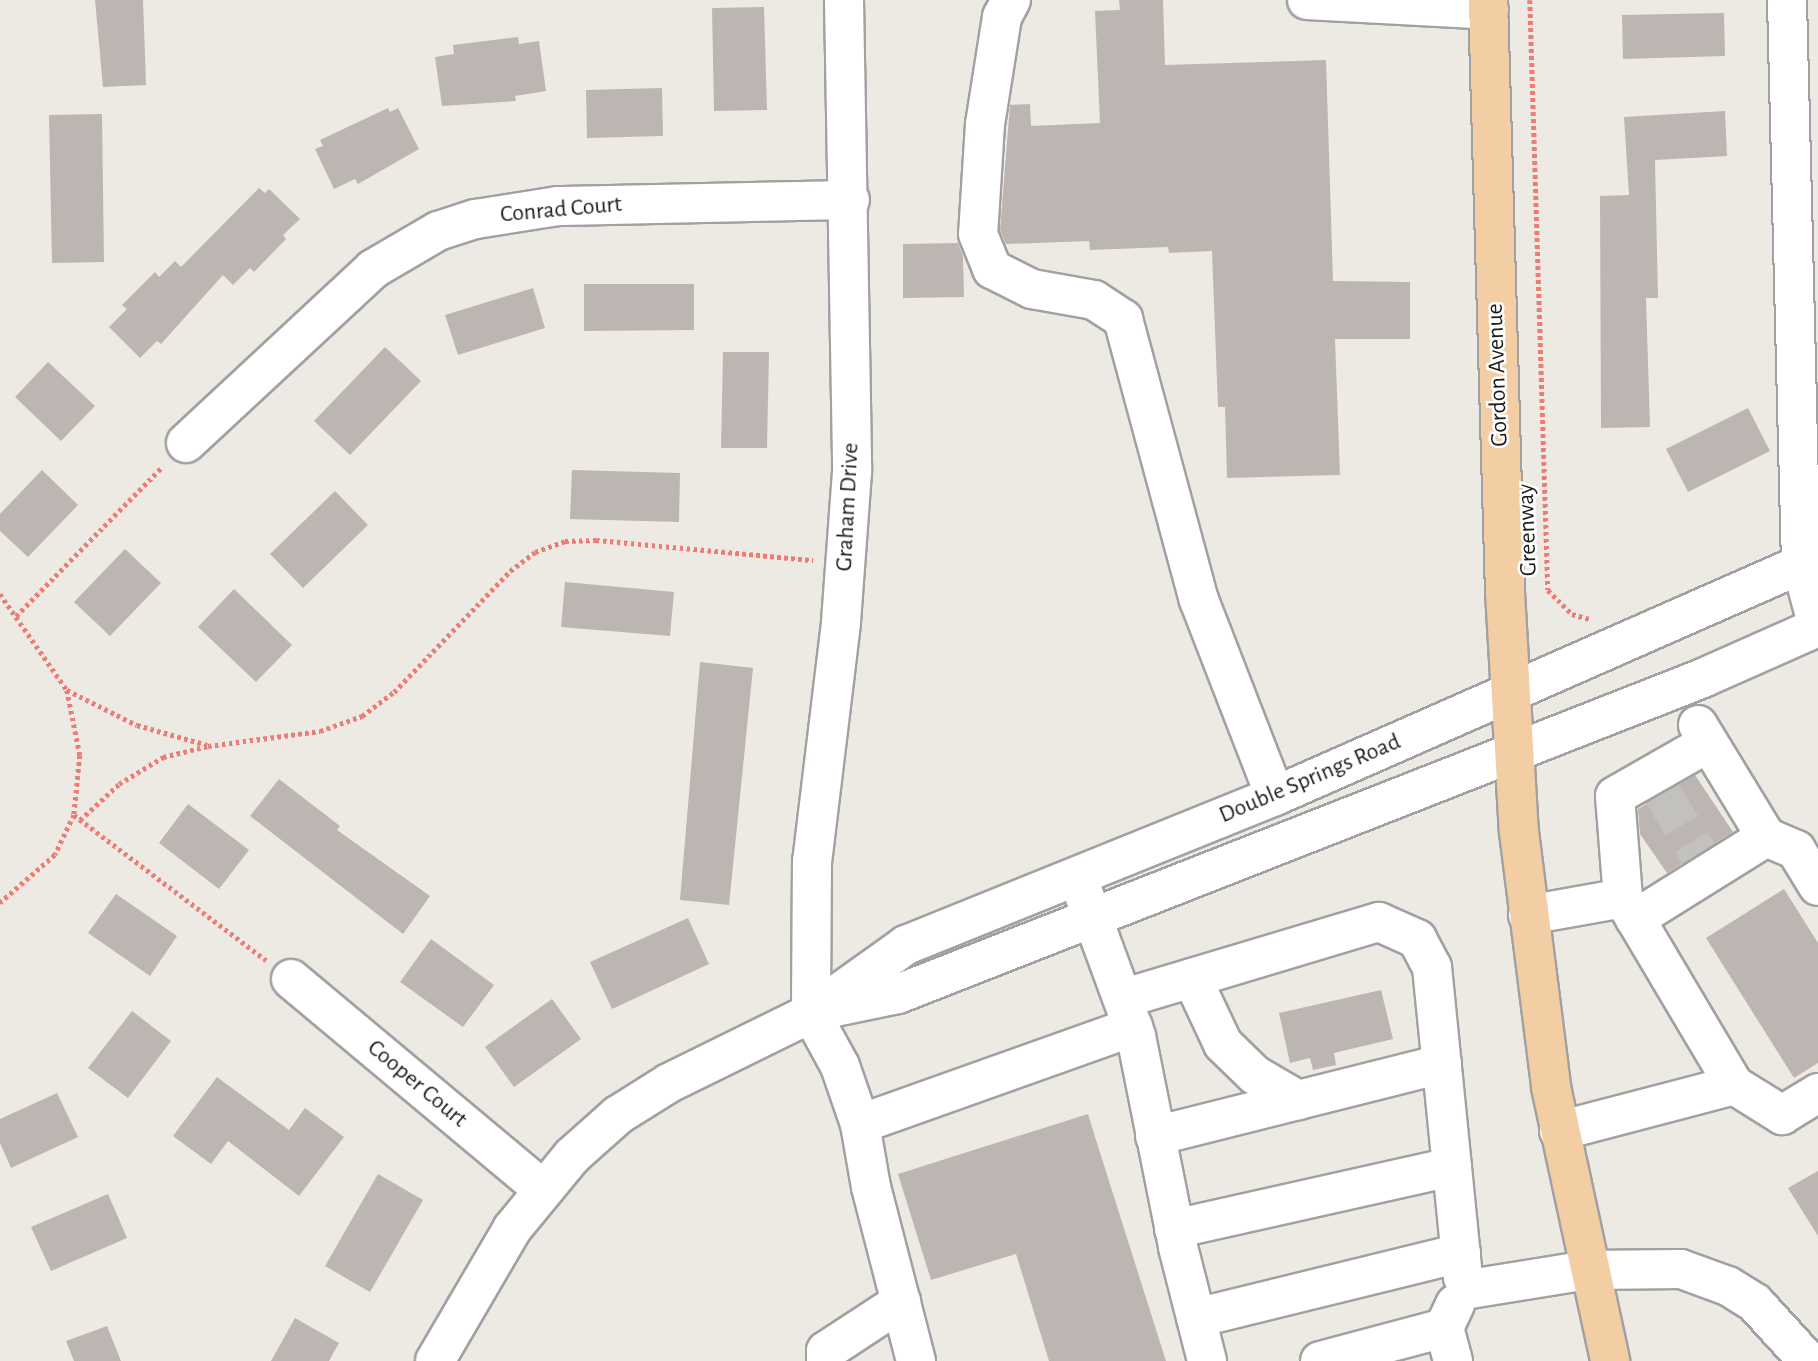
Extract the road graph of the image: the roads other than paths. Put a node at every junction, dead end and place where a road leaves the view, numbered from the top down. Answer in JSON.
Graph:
{"nodes":[{"id":1,"x":844,"y":0,"type":"edge"},
{"id":2,"x":1011,"y":0,"type":"edge"},
{"id":3,"x":1307,"y":0,"type":"edge"},
{"id":4,"x":1787,"y":0,"type":"edge"},
{"id":5,"x":1488,"y":5,"type":"edge"},
{"id":6,"x":850,"y":200,"type":"junction"},
{"id":7,"x":186,"y":443,"type":"road end"},
{"id":8,"x":1810,"y":561,"type":"edge"},
{"id":9,"x":1818,"y":627,"type":"edge"},
{"id":10,"x":1703,"y":678,"type":"junction"},
{"id":11,"x":1510,"y":692,"type":"junction"},
{"id":12,"x":1655,"y":696,"type":"junction"},
{"id":13,"x":1703,"y":734,"type":"junction"},
{"id":14,"x":1513,"y":750,"type":"junction"},
{"id":15,"x":1275,"y":796,"type":"junction"},
{"id":16,"x":1766,"y":837,"type":"junction"},
{"id":17,"x":1076,"y":877,"type":"junction"},
{"id":18,"x":1818,"y":886,"type":"edge"},
{"id":19,"x":1629,"y":909,"type":"junction"},
{"id":20,"x":1093,"y":915,"type":"junction"},
{"id":21,"x":1528,"y":915,"type":"junction"},
{"id":22,"x":1192,"y":978,"type":"junction"},
{"id":23,"x":291,"y":979,"type":"road end"},
{"id":24,"x":1129,"y":1012,"type":"junction"},
{"id":25,"x":811,"y":1013,"type":"junction"},
{"id":26,"x":1442,"y":1064,"type":"junction"},
{"id":27,"x":1734,"y":1085,"type":"junction"},
{"id":28,"x":1818,"y":1093,"type":"edge"},
{"id":29,"x":1298,"y":1100,"type":"junction"},
{"id":30,"x":860,"y":1124,"type":"junction"},
{"id":31,"x":1559,"y":1131,"type":"junction"},
{"id":32,"x":1156,"y":1136,"type":"junction"},
{"id":33,"x":1452,"y":1167,"type":"junction"},
{"id":34,"x":542,"y":1189,"type":"junction"},
{"id":35,"x":1174,"y":1229,"type":"junction"},
{"id":36,"x":1589,"y":1270,"type":"junction"},
{"id":37,"x":1466,"y":1271,"type":"junction"},
{"id":38,"x":901,"y":1302,"type":"junction"},
{"id":39,"x":1196,"y":1318,"type":"junction"},
{"id":40,"x":1449,"y":1345,"type":"edge"},
{"id":41,"x":435,"y":1361,"type":"edge"},
{"id":42,"x":826,"y":1361,"type":"edge"},
{"id":43,"x":916,"y":1361,"type":"edge"},
{"id":44,"x":1207,"y":1361,"type":"edge"},
{"id":45,"x":1320,"y":1361,"type":"edge"},
{"id":46,"x":1610,"y":1361,"type":"edge"},
{"id":47,"x":1808,"y":1361,"type":"edge"}],
"edges":[{"from":1,"to":6,"type":"street","name":"Graham Drive"},
{"from":2,"to":15,"type":"street"},
{"from":3,"to":5,"type":"street"},
{"from":4,"to":8,"type":"street"},
{"from":5,"to":11,"type":"main road","name":"Gordon Avenue"},
{"from":6,"to":7,"type":"street","name":"Conrad Court"},
{"from":6,"to":25,"type":"street","name":"Graham Drive"},
{"from":8,"to":9,"type":"street"},
{"from":8,"to":11,"type":"street","name":"Double Springs Road"},
{"from":9,"to":10,"type":"street","name":"Double Springs Road"},
{"from":10,"to":12,"type":"street","name":"Double Springs Road"},
{"from":10,"to":13,"type":"street"},
{"from":11,"to":14,"type":"main road","name":"Gordon Avenue"},
{"from":11,"to":15,"type":"street","name":"Double Springs Road"},
{"from":12,"to":13,"type":"street"},
{"from":12,"to":14,"type":"street","name":"Double Springs Road"},
{"from":13,"to":16,"type":"street"},
{"from":13,"to":19,"type":"street"},
{"from":14,"to":20,"type":"street","name":"Double Springs Road"},
{"from":14,"to":21,"type":"main road","name":"Gordon Avenue"},
{"from":15,"to":17,"type":"street","name":"Double Springs Road"},
{"from":16,"to":18,"type":"street"},
{"from":16,"to":19,"type":"street"},
{"from":17,"to":20,"type":"street"},
{"from":17,"to":25,"type":"street","name":"Double Springs Road"},
{"from":19,"to":21,"type":"street"},
{"from":19,"to":27,"type":"street"},
{"from":20,"to":24,"type":"street"},
{"from":20,"to":25,"type":"street","name":"Double Springs Road"},
{"from":21,"to":31,"type":"main road","name":"Gordon Avenue"},
{"from":22,"to":24,"type":"street"},
{"from":22,"to":26,"type":"street"},
{"from":22,"to":29,"type":"street"},
{"from":23,"to":34,"type":"street","name":"Cooper Court"},
{"from":24,"to":30,"type":"street"},
{"from":24,"to":32,"type":"street"},
{"from":25,"to":30,"type":"street"},
{"from":25,"to":34,"type":"street","name":"Double Springs Road"},
{"from":26,"to":29,"type":"street"},
{"from":26,"to":33,"type":"street"},
{"from":27,"to":28,"type":"street"},
{"from":27,"to":31,"type":"street"},
{"from":29,"to":32,"type":"street"},
{"from":30,"to":38,"type":"street"},
{"from":31,"to":36,"type":"main road","name":"Gordon Avenue"},
{"from":32,"to":35,"type":"street"},
{"from":33,"to":35,"type":"street"},
{"from":33,"to":37,"type":"street"},
{"from":34,"to":41,"type":"street","name":"Double Springs Road"},
{"from":35,"to":39,"type":"street"},
{"from":36,"to":37,"type":"street"},
{"from":36,"to":46,"type":"main road","name":"Gordon Avenue"},
{"from":36,"to":47,"type":"street"},
{"from":37,"to":39,"type":"street"},
{"from":37,"to":40,"type":"street"},
{"from":38,"to":42,"type":"street"},
{"from":38,"to":43,"type":"street"},
{"from":39,"to":44,"type":"street"},
{"from":40,"to":45,"type":"street"}]}
